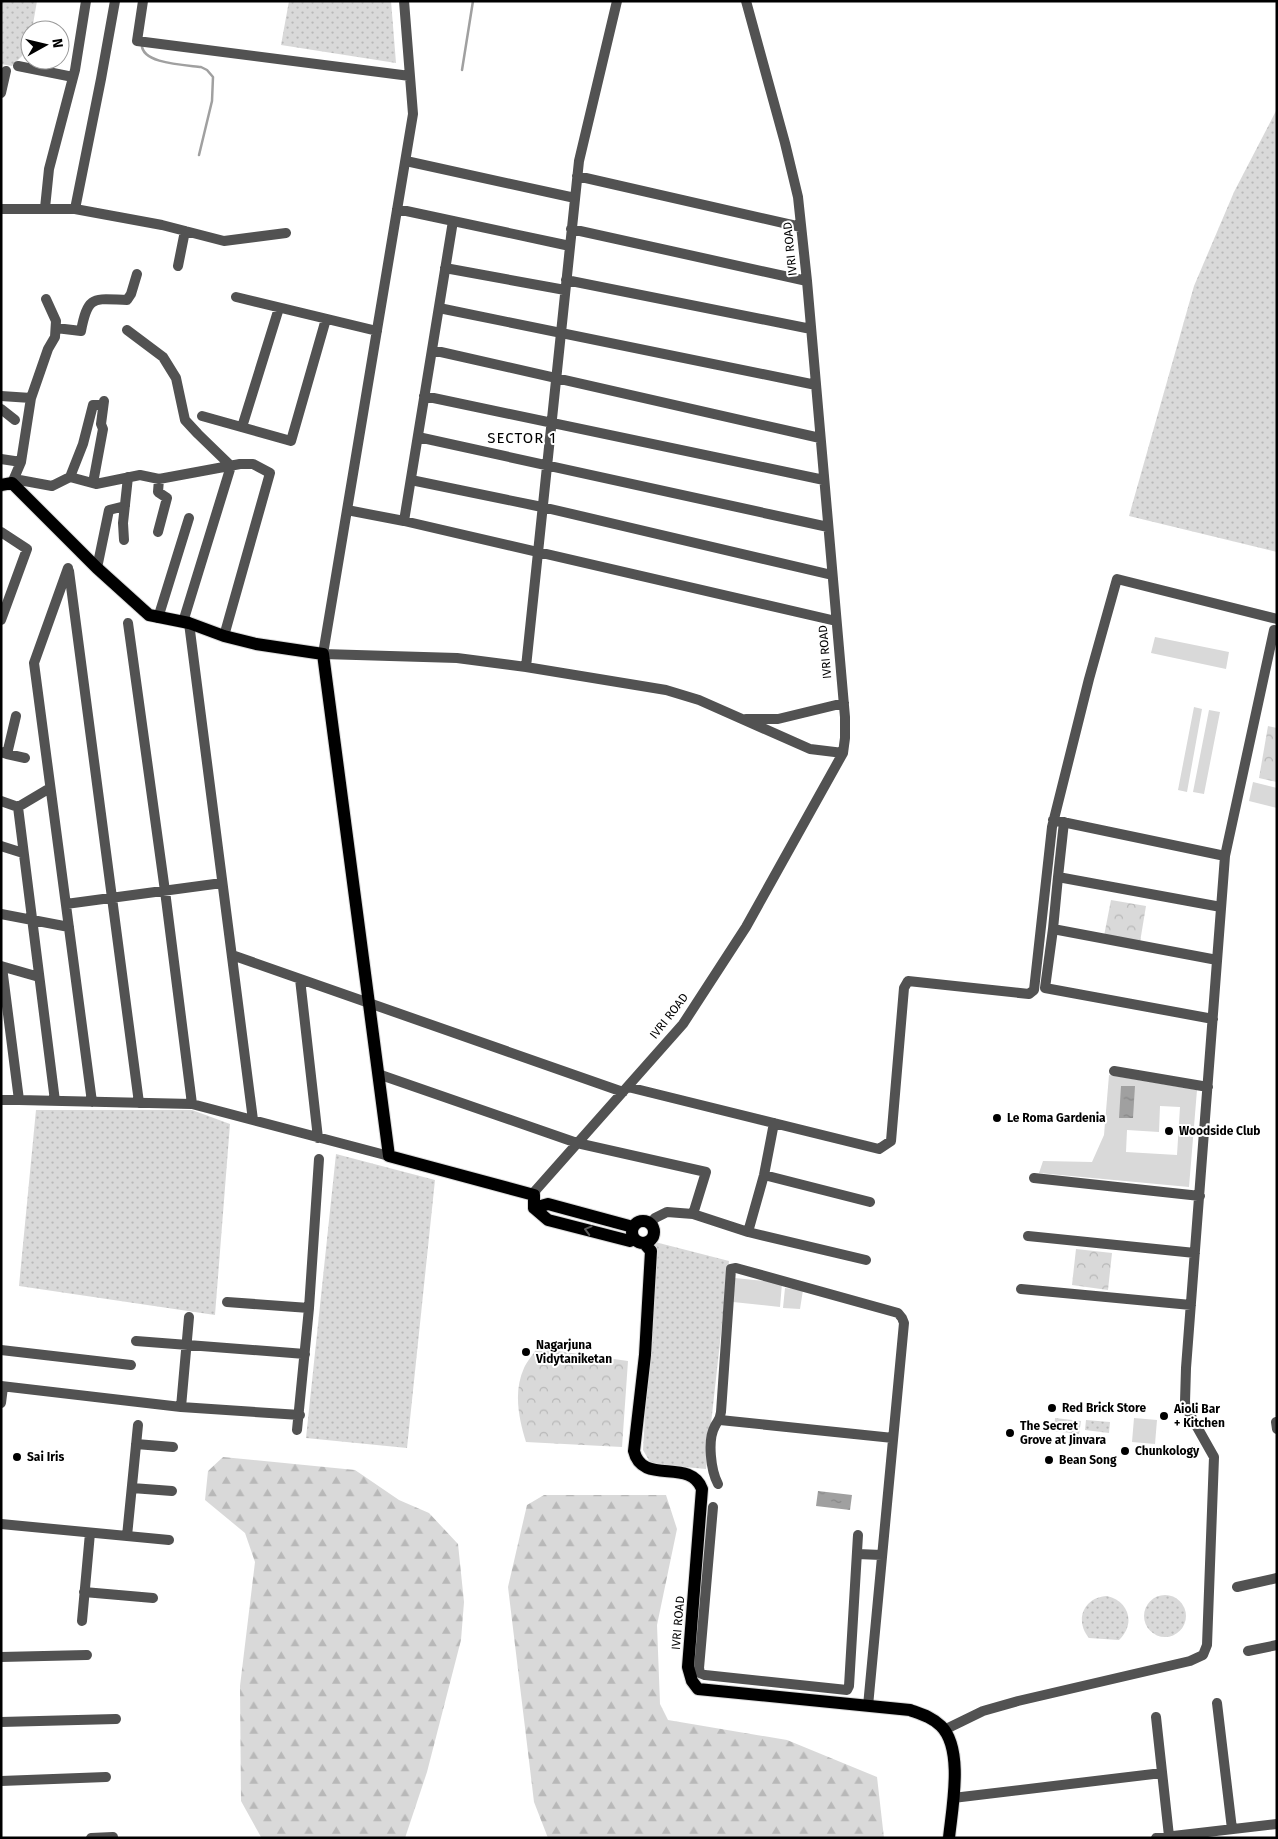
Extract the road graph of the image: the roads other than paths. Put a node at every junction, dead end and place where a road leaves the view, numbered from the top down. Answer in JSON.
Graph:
{"nodes":[{"id":1,"x":86,"y":1,"type":"edge"},
{"id":2,"x":115,"y":1,"type":"edge"},
{"id":3,"x":143,"y":1,"type":"edge"},
{"id":4,"x":404,"y":1,"type":"edge"},
{"id":5,"x":617,"y":1,"type":"edge"},
{"id":6,"x":746,"y":1,"type":"edge"},
{"id":7,"x":18,"y":66,"type":"dead end"},
{"id":8,"x":6,"y":71,"type":"dead end"},
{"id":9,"x":410,"y":76,"type":"junction"},
{"id":10,"x":73,"y":77,"type":"junction"},
{"id":11,"x":1,"y":93,"type":"edge"},
{"id":12,"x":406,"y":161,"type":"junction"},
{"id":13,"x":577,"y":176,"type":"junction"},
{"id":14,"x":575,"y":198,"type":"junction"},
{"id":15,"x":45,"y":208,"type":"junction"},
{"id":16,"x":1,"y":209,"type":"edge"},
{"id":17,"x":75,"y":209,"type":"junction"},
{"id":18,"x":397,"y":210,"type":"junction"},
{"id":19,"x":453,"y":221,"type":"junction"},
{"id":20,"x":801,"y":226,"type":"junction"},
{"id":21,"x":572,"y":229,"type":"junction"},
{"id":22,"x":185,"y":231,"type":"junction"},
{"id":23,"x":286,"y":233,"type":"dead end"},
{"id":24,"x":570,"y":246,"type":"junction"},
{"id":25,"x":178,"y":266,"type":"dead end"},
{"id":26,"x":445,"y":268,"type":"junction"},
{"id":27,"x":137,"y":274,"type":"dead end"},
{"id":28,"x":807,"y":281,"type":"junction"},
{"id":29,"x":566,"y":285,"type":"junction"},
{"id":30,"x":236,"y":297,"type":"dead end"},
{"id":31,"x":46,"y":299,"type":"dead end"},
{"id":32,"x":279,"y":308,"type":"junction"},
{"id":33,"x":438,"y":308,"type":"junction"},
{"id":34,"x":326,"y":319,"type":"junction"},
{"id":35,"x":56,"y":328,"type":"junction"},
{"id":36,"x":811,"y":329,"type":"junction"},
{"id":37,"x":127,"y":330,"type":"dead end"},
{"id":38,"x":377,"y":331,"type":"junction"},
{"id":39,"x":561,"y":333,"type":"junction"},
{"id":40,"x":432,"y":350,"type":"junction"},
{"id":41,"x":556,"y":378,"type":"junction"},
{"id":42,"x":816,"y":385,"type":"junction"},
{"id":43,"x":1,"y":396,"type":"edge"},
{"id":44,"x":424,"y":396,"type":"junction"},
{"id":45,"x":31,"y":398,"type":"junction"},
{"id":46,"x":1,"y":409,"type":"edge"},
{"id":47,"x":202,"y":416,"type":"dead end"},
{"id":48,"x":15,"y":420,"type":"dead end"},
{"id":49,"x":551,"y":421,"type":"junction"},
{"id":50,"x":242,"y":427,"type":"junction"},
{"id":51,"x":418,"y":437,"type":"junction"},
{"id":52,"x":820,"y":438,"type":"junction"},
{"id":53,"x":1,"y":459,"type":"edge"},
{"id":54,"x":22,"y":462,"type":"junction"},
{"id":55,"x":547,"y":465,"type":"junction"},
{"id":56,"x":231,"y":466,"type":"junction"},
{"id":57,"x":70,"y":477,"type":"junction"},
{"id":58,"x":128,"y":477,"type":"junction"},
{"id":59,"x":159,"y":479,"type":"junction"},
{"id":60,"x":411,"y":480,"type":"junction"},
{"id":61,"x":824,"y":480,"type":"junction"},
{"id":62,"x":92,"y":483,"type":"junction"},
{"id":63,"x":6,"y":485,"type":"edge"},
{"id":64,"x":125,"y":506,"type":"junction"},
{"id":65,"x":542,"y":507,"type":"junction"},
{"id":66,"x":347,"y":510,"type":"junction"},
{"id":67,"x":189,"y":518,"type":"dead end"},
{"id":68,"x":404,"y":521,"type":"junction"},
{"id":69,"x":828,"y":527,"type":"junction"},
{"id":70,"x":1,"y":532,"type":"edge"},
{"id":71,"x":158,"y":532,"type":"dead end"},
{"id":72,"x":124,"y":540,"type":"dead end"},
{"id":73,"x":538,"y":552,"type":"junction"},
{"id":74,"x":97,"y":568,"type":"junction"},
{"id":75,"x":832,"y":575,"type":"junction"},
{"id":76,"x":158,"y":618,"type":"junction"},
{"id":77,"x":1,"y":620,"type":"edge"},
{"id":78,"x":836,"y":621,"type":"junction"},
{"id":79,"x":128,"y":622,"type":"dead end"},
{"id":80,"x":186,"y":622,"type":"junction"},
{"id":81,"x":1275,"y":625,"type":"edge"},
{"id":82,"x":224,"y":636,"type":"junction"},
{"id":83,"x":323,"y":654,"type":"junction"},
{"id":84,"x":526,"y":667,"type":"junction"},
{"id":85,"x":844,"y":704,"type":"junction"},
{"id":86,"x":16,"y":716,"type":"dead end"},
{"id":87,"x":781,"y":718,"type":"junction"},
{"id":88,"x":743,"y":719,"type":"junction"},
{"id":89,"x":780,"y":736,"type":"junction"},
{"id":90,"x":4,"y":753,"type":"edge"},
{"id":91,"x":843,"y":753,"type":"junction"},
{"id":92,"x":25,"y":758,"type":"dead end"},
{"id":93,"x":50,"y":788,"type":"junction"},
{"id":94,"x":1,"y":801,"type":"edge"},
{"id":95,"x":18,"y":807,"type":"junction"},
{"id":96,"x":1053,"y":820,"type":"junction"},
{"id":97,"x":1064,"y":822,"type":"junction"},
{"id":98,"x":1,"y":846,"type":"edge"},
{"id":99,"x":23,"y":853,"type":"junction"},
{"id":100,"x":1225,"y":856,"type":"junction"},
{"id":101,"x":1058,"y":877,"type":"junction"},
{"id":102,"x":222,"y":883,"type":"junction"},
{"id":103,"x":165,"y":891,"type":"junction"},
{"id":104,"x":113,"y":898,"type":"junction"},
{"id":105,"x":66,"y":904,"type":"junction"},
{"id":106,"x":1221,"y":907,"type":"junction"},
{"id":107,"x":1,"y":914,"type":"edge"},
{"id":108,"x":32,"y":920,"type":"junction"},
{"id":109,"x":69,"y":927,"type":"junction"},
{"id":110,"x":1053,"y":929,"type":"junction"},
{"id":111,"x":232,"y":955,"type":"junction"},
{"id":112,"x":1217,"y":960,"type":"junction"},
{"id":113,"x":2,"y":966,"type":"edge"},
{"id":114,"x":39,"y":977,"type":"junction"},
{"id":115,"x":300,"y":979,"type":"junction"},
{"id":116,"x":369,"y":1003,"type":"junction"},
{"id":117,"x":1213,"y":1019,"type":"junction"},
{"id":118,"x":1114,"y":1071,"type":"dead end"},
{"id":119,"x":378,"y":1074,"type":"junction"},
{"id":120,"x":1208,"y":1087,"type":"junction"},
{"id":121,"x":625,"y":1090,"type":"junction"},
{"id":122,"x":1,"y":1100,"type":"edge"},
{"id":123,"x":19,"y":1100,"type":"junction"},
{"id":124,"x":55,"y":1101,"type":"junction"},
{"id":125,"x":92,"y":1102,"type":"junction"},
{"id":126,"x":139,"y":1103,"type":"junction"},
{"id":127,"x":192,"y":1104,"type":"junction"},
{"id":128,"x":253,"y":1120,"type":"junction"},
{"id":129,"x":774,"y":1123,"type":"junction"},
{"id":130,"x":318,"y":1138,"type":"junction"},
{"id":131,"x":577,"y":1143,"type":"junction"},
{"id":132,"x":389,"y":1156,"type":"junction"},
{"id":133,"x":319,"y":1158,"type":"dead end"},
{"id":134,"x":764,"y":1175,"type":"junction"},
{"id":135,"x":1034,"y":1178,"type":"dead end"},
{"id":136,"x":1200,"y":1196,"type":"junction"},
{"id":137,"x":534,"y":1201,"type":"junction"},
{"id":138,"x":870,"y":1202,"type":"dead end"},
{"id":139,"x":694,"y":1214,"type":"junction"},
{"id":140,"x":650,"y":1224,"type":"junction"},
{"id":141,"x":748,"y":1232,"type":"junction"},
{"id":142,"x":637,"y":1236,"type":"junction"},
{"id":143,"x":1028,"y":1236,"type":"dead end"},
{"id":144,"x":1195,"y":1253,"type":"junction"},
{"id":145,"x":866,"y":1260,"type":"dead end"},
{"id":146,"x":1021,"y":1289,"type":"dead end"},
{"id":147,"x":227,"y":1302,"type":"dead end"},
{"id":148,"x":1191,"y":1304,"type":"junction"},
{"id":149,"x":309,"y":1308,"type":"junction"},
{"id":150,"x":189,"y":1317,"type":"dead end"},
{"id":151,"x":136,"y":1341,"type":"dead end"},
{"id":152,"x":187,"y":1346,"type":"junction"},
{"id":153,"x":1,"y":1350,"type":"edge"},
{"id":154,"x":305,"y":1354,"type":"junction"},
{"id":155,"x":131,"y":1365,"type":"dead end"},
{"id":156,"x":2,"y":1387,"type":"edge"},
{"id":157,"x":1,"y":1403,"type":"edge"},
{"id":158,"x":181,"y":1407,"type":"junction"},
{"id":159,"x":300,"y":1415,"type":"junction"},
{"id":160,"x":720,"y":1420,"type":"junction"},
{"id":161,"x":138,"y":1425,"type":"dead end"},
{"id":162,"x":297,"y":1430,"type":"dead end"},
{"id":163,"x":893,"y":1438,"type":"junction"},
{"id":164,"x":136,"y":1444,"type":"junction"},
{"id":165,"x":172,"y":1447,"type":"dead end"},
{"id":166,"x":700,"y":1485,"type":"junction"},
{"id":167,"x":132,"y":1488,"type":"junction"},
{"id":168,"x":172,"y":1490,"type":"dead end"},
{"id":169,"x":713,"y":1507,"type":"dead end"},
{"id":170,"x":1,"y":1524,"type":"edge"},
{"id":171,"x":90,"y":1533,"type":"junction"},
{"id":172,"x":858,"y":1535,"type":"dead end"},
{"id":173,"x":127,"y":1536,"type":"junction"},
{"id":174,"x":169,"y":1540,"type":"dead end"},
{"id":175,"x":857,"y":1554,"type":"junction"},
{"id":176,"x":882,"y":1555,"type":"junction"},
{"id":177,"x":702,"y":1563,"type":"junction"},
{"id":178,"x":1277,"y":1578,"type":"edge"},
{"id":179,"x":1237,"y":1587,"type":"dead end"},
{"id":180,"x":84,"y":1592,"type":"junction"},
{"id":181,"x":152,"y":1598,"type":"dead end"},
{"id":182,"x":82,"y":1621,"type":"dead end"},
{"id":183,"x":1277,"y":1644,"type":"edge"},
{"id":184,"x":1248,"y":1651,"type":"dead end"},
{"id":185,"x":87,"y":1655,"type":"dead end"},
{"id":186,"x":1,"y":1657,"type":"edge"},
{"id":187,"x":1218,"y":1703,"type":"dead end"},
{"id":188,"x":868,"y":1706,"type":"junction"},
{"id":189,"x":1156,"y":1717,"type":"dead end"},
{"id":190,"x":116,"y":1719,"type":"dead end"},
{"id":191,"x":1,"y":1722,"type":"edge"},
{"id":192,"x":944,"y":1730,"type":"junction"},
{"id":193,"x":1162,"y":1773,"type":"junction"},
{"id":194,"x":106,"y":1777,"type":"dead end"},
{"id":195,"x":1,"y":1781,"type":"edge"},
{"id":196,"x":952,"y":1798,"type":"junction"},
{"id":197,"x":1277,"y":1824,"type":"edge"},
{"id":198,"x":1232,"y":1829,"type":"junction"},
{"id":199,"x":1170,"y":1836,"type":"junction"},
{"id":200,"x":113,"y":1837,"type":"edge"},
{"id":201,"x":91,"y":1838,"type":"edge"},
{"id":202,"x":949,"y":1838,"type":"edge"},
{"id":203,"x":1156,"y":1838,"type":"edge"}],
"edges":[{"from":1,"to":10,"type":"street"},
{"from":2,"to":17,"type":"street"},
{"from":3,"to":9,"type":"street"},
{"from":4,"to":9,"type":"street"},
{"from":5,"to":13,"type":"street"},
{"from":6,"to":20,"type":"street","name":"IVRI ROAD"},
{"from":7,"to":10,"type":"street"},
{"from":8,"to":11,"type":"street"},
{"from":9,"to":12,"type":"street"},
{"from":10,"to":15,"type":"street"},
{"from":12,"to":14,"type":"street"},
{"from":12,"to":18,"type":"street"},
{"from":13,"to":14,"type":"street"},
{"from":13,"to":20,"type":"street"},
{"from":14,"to":21,"type":"street"},
{"from":15,"to":16,"type":"street"},
{"from":15,"to":17,"type":"street"},
{"from":17,"to":22,"type":"street"},
{"from":18,"to":19,"type":"street"},
{"from":18,"to":38,"type":"street"},
{"from":19,"to":24,"type":"street"},
{"from":19,"to":26,"type":"street"},
{"from":20,"to":28,"type":"street","name":"IVRI ROAD"},
{"from":21,"to":24,"type":"street"},
{"from":21,"to":28,"type":"street"},
{"from":22,"to":23,"type":"street"},
{"from":22,"to":25,"type":"street"},
{"from":24,"to":29,"type":"street"},
{"from":26,"to":29,"type":"street"},
{"from":26,"to":33,"type":"street"},
{"from":27,"to":35,"type":"street"},
{"from":28,"to":36,"type":"street","name":"IVRI ROAD"},
{"from":29,"to":36,"type":"street"},
{"from":29,"to":39,"type":"street"},
{"from":30,"to":32,"type":"street"},
{"from":31,"to":35,"type":"street"},
{"from":32,"to":34,"type":"street"},
{"from":32,"to":50,"type":"street"},
{"from":33,"to":39,"type":"street"},
{"from":33,"to":40,"type":"street"},
{"from":34,"to":38,"type":"street"},
{"from":34,"to":50,"type":"street"},
{"from":35,"to":45,"type":"street"},
{"from":36,"to":42,"type":"street","name":"IVRI ROAD"},
{"from":37,"to":56,"type":"street"},
{"from":38,"to":66,"type":"street"},
{"from":39,"to":41,"type":"street"},
{"from":39,"to":42,"type":"street"},
{"from":40,"to":41,"type":"street"},
{"from":40,"to":44,"type":"street"},
{"from":41,"to":49,"type":"street"},
{"from":41,"to":52,"type":"street"},
{"from":42,"to":52,"type":"street","name":"IVRI ROAD"},
{"from":43,"to":45,"type":"street"},
{"from":44,"to":49,"type":"street"},
{"from":44,"to":51,"type":"street"},
{"from":45,"to":54,"type":"street"},
{"from":46,"to":48,"type":"street"},
{"from":47,"to":50,"type":"street"},
{"from":49,"to":55,"type":"street"},
{"from":49,"to":61,"type":"street"},
{"from":51,"to":55,"type":"street"},
{"from":51,"to":60,"type":"street"},
{"from":52,"to":61,"type":"street","name":"IVRI ROAD"},
{"from":53,"to":54,"type":"street"},
{"from":54,"to":63,"type":"street"},
{"from":55,"to":65,"type":"street"},
{"from":55,"to":69,"type":"street"},
{"from":56,"to":59,"type":"street"},
{"from":56,"to":80,"type":"street"},
{"from":56,"to":82,"type":"street"},
{"from":57,"to":62,"type":"street"},
{"from":57,"to":62,"type":"street"},
{"from":57,"to":63,"type":"street"},
{"from":58,"to":59,"type":"street"},
{"from":58,"to":62,"type":"street"},
{"from":58,"to":64,"type":"street"},
{"from":59,"to":71,"type":"street"},
{"from":60,"to":65,"type":"street"},
{"from":60,"to":68,"type":"street"},
{"from":61,"to":69,"type":"street","name":"IVRI ROAD"},
{"from":63,"to":74,"type":"main road"},
{"from":64,"to":72,"type":"street"},
{"from":64,"to":74,"type":"street"},
{"from":65,"to":73,"type":"street"},
{"from":65,"to":75,"type":"street"},
{"from":66,"to":68,"type":"street"},
{"from":66,"to":83,"type":"street"},
{"from":67,"to":76,"type":"street"},
{"from":68,"to":73,"type":"street"},
{"from":69,"to":75,"type":"street","name":"IVRI ROAD"},
{"from":70,"to":77,"type":"street"},
{"from":73,"to":78,"type":"street"},
{"from":73,"to":84,"type":"street"},
{"from":74,"to":76,"type":"main road"},
{"from":75,"to":78,"type":"street","name":"IVRI ROAD"},
{"from":76,"to":80,"type":"main road"},
{"from":78,"to":85,"type":"street","name":"IVRI ROAD"},
{"from":79,"to":103,"type":"street"},
{"from":80,"to":82,"type":"main road"},
{"from":80,"to":102,"type":"street"},
{"from":81,"to":96,"type":"street"},
{"from":81,"to":100,"type":"street"},
{"from":82,"to":83,"type":"main road"},
{"from":83,"to":84,"type":"street"},
{"from":83,"to":116,"type":"main road"},
{"from":84,"to":88,"type":"street"},
{"from":85,"to":87,"type":"street"},
{"from":85,"to":91,"type":"street","name":"IVRI ROAD"},
{"from":86,"to":90,"type":"street"},
{"from":87,"to":88,"type":"street"},
{"from":87,"to":89,"type":"street"},
{"from":88,"to":89,"type":"street"},
{"from":89,"to":91,"type":"street"},
{"from":90,"to":92,"type":"street"},
{"from":91,"to":121,"type":"street","name":"IVRI ROAD"},
{"from":93,"to":95,"type":"street"},
{"from":93,"to":104,"type":"street"},
{"from":93,"to":105,"type":"street"},
{"from":94,"to":95,"type":"street"},
{"from":95,"to":99,"type":"street"},
{"from":96,"to":97,"type":"street"},
{"from":96,"to":129,"type":"street"},
{"from":97,"to":100,"type":"street"},
{"from":97,"to":101,"type":"street"},
{"from":98,"to":99,"type":"street"},
{"from":99,"to":108,"type":"street"},
{"from":100,"to":106,"type":"street"},
{"from":101,"to":106,"type":"street"},
{"from":101,"to":110,"type":"street"},
{"from":102,"to":103,"type":"street"},
{"from":102,"to":111,"type":"street"},
{"from":103,"to":104,"type":"street"},
{"from":103,"to":127,"type":"street"},
{"from":104,"to":105,"type":"street"},
{"from":104,"to":126,"type":"street"},
{"from":105,"to":109,"type":"street"},
{"from":106,"to":112,"type":"street"},
{"from":107,"to":108,"type":"street"},
{"from":108,"to":109,"type":"street"},
{"from":108,"to":114,"type":"street"},
{"from":109,"to":125,"type":"street"},
{"from":110,"to":112,"type":"street"},
{"from":110,"to":117,"type":"street"},
{"from":111,"to":115,"type":"street"},
{"from":111,"to":128,"type":"street"},
{"from":112,"to":117,"type":"street"},
{"from":113,"to":114,"type":"street"},
{"from":113,"to":123,"type":"street"},
{"from":114,"to":124,"type":"street"},
{"from":115,"to":116,"type":"street"},
{"from":115,"to":130,"type":"street"},
{"from":116,"to":119,"type":"main road"},
{"from":116,"to":121,"type":"street"},
{"from":117,"to":120,"type":"street"},
{"from":118,"to":120,"type":"street"},
{"from":119,"to":131,"type":"street"},
{"from":119,"to":132,"type":"main road"},
{"from":120,"to":136,"type":"street"},
{"from":121,"to":129,"type":"street"},
{"from":121,"to":131,"type":"street","name":"IVRI ROAD"},
{"from":122,"to":123,"type":"street"},
{"from":123,"to":124,"type":"street"},
{"from":124,"to":125,"type":"street"},
{"from":125,"to":126,"type":"street"},
{"from":126,"to":127,"type":"street"},
{"from":127,"to":128,"type":"street"},
{"from":128,"to":130,"type":"street"},
{"from":129,"to":134,"type":"street"},
{"from":130,"to":132,"type":"street"},
{"from":131,"to":137,"type":"street","name":"IVRI ROAD"},
{"from":131,"to":139,"type":"street"},
{"from":132,"to":137,"type":"main road"},
{"from":133,"to":149,"type":"street"},
{"from":134,"to":138,"type":"street"},
{"from":134,"to":141,"type":"street"},
{"from":135,"to":136,"type":"street"},
{"from":136,"to":144,"type":"street"},
{"from":137,"to":142,"type":"main road"},
{"from":139,"to":140,"type":"street"},
{"from":139,"to":141,"type":"street"},
{"from":140,"to":142,"type":"main road"},
{"from":140,"to":142,"type":"main road"},
{"from":141,"to":145,"type":"street"},
{"from":142,"to":166,"type":"main road"},
{"from":143,"to":144,"type":"street"},
{"from":144,"to":148,"type":"street"},
{"from":146,"to":148,"type":"street"},
{"from":147,"to":149,"type":"street"},
{"from":148,"to":192,"type":"street"},
{"from":149,"to":154,"type":"street"},
{"from":150,"to":152,"type":"street"},
{"from":151,"to":152,"type":"street"},
{"from":152,"to":154,"type":"street"},
{"from":152,"to":158,"type":"street"},
{"from":153,"to":155,"type":"street"},
{"from":154,"to":159,"type":"street"},
{"from":156,"to":157,"type":"street"},
{"from":156,"to":158,"type":"street"},
{"from":158,"to":159,"type":"street"},
{"from":159,"to":162,"type":"street"},
{"from":160,"to":163,"type":"street"},
{"from":160,"to":163,"type":"street"},
{"from":160,"to":166,"type":"street"},
{"from":161,"to":164,"type":"street"},
{"from":163,"to":176,"type":"street"},
{"from":164,"to":165,"type":"street"},
{"from":164,"to":167,"type":"street"},
{"from":166,"to":177,"type":"main road","name":"IVRI ROAD"},
{"from":167,"to":168,"type":"street"},
{"from":167,"to":173,"type":"street"},
{"from":169,"to":177,"type":"street"},
{"from":170,"to":171,"type":"street"},
{"from":171,"to":173,"type":"street"},
{"from":171,"to":180,"type":"street"},
{"from":172,"to":175,"type":"street"},
{"from":173,"to":174,"type":"street"},
{"from":175,"to":176,"type":"street"},
{"from":175,"to":177,"type":"street"},
{"from":176,"to":188,"type":"street"},
{"from":177,"to":188,"type":"main road","name":"IVRI ROAD"},
{"from":178,"to":179,"type":"street"},
{"from":180,"to":181,"type":"street"},
{"from":180,"to":182,"type":"street"},
{"from":183,"to":184,"type":"street"},
{"from":185,"to":186,"type":"street"},
{"from":187,"to":198,"type":"street"},
{"from":188,"to":192,"type":"main road","name":"IVRI ROAD"},
{"from":189,"to":193,"type":"street"},
{"from":190,"to":191,"type":"street"},
{"from":192,"to":196,"type":"main road"},
{"from":193,"to":196,"type":"street"},
{"from":193,"to":199,"type":"street"},
{"from":194,"to":195,"type":"street"},
{"from":196,"to":202,"type":"main road"},
{"from":197,"to":198,"type":"street"},
{"from":198,"to":199,"type":"street"},
{"from":199,"to":203,"type":"street"},
{"from":200,"to":201,"type":"street"}]}
